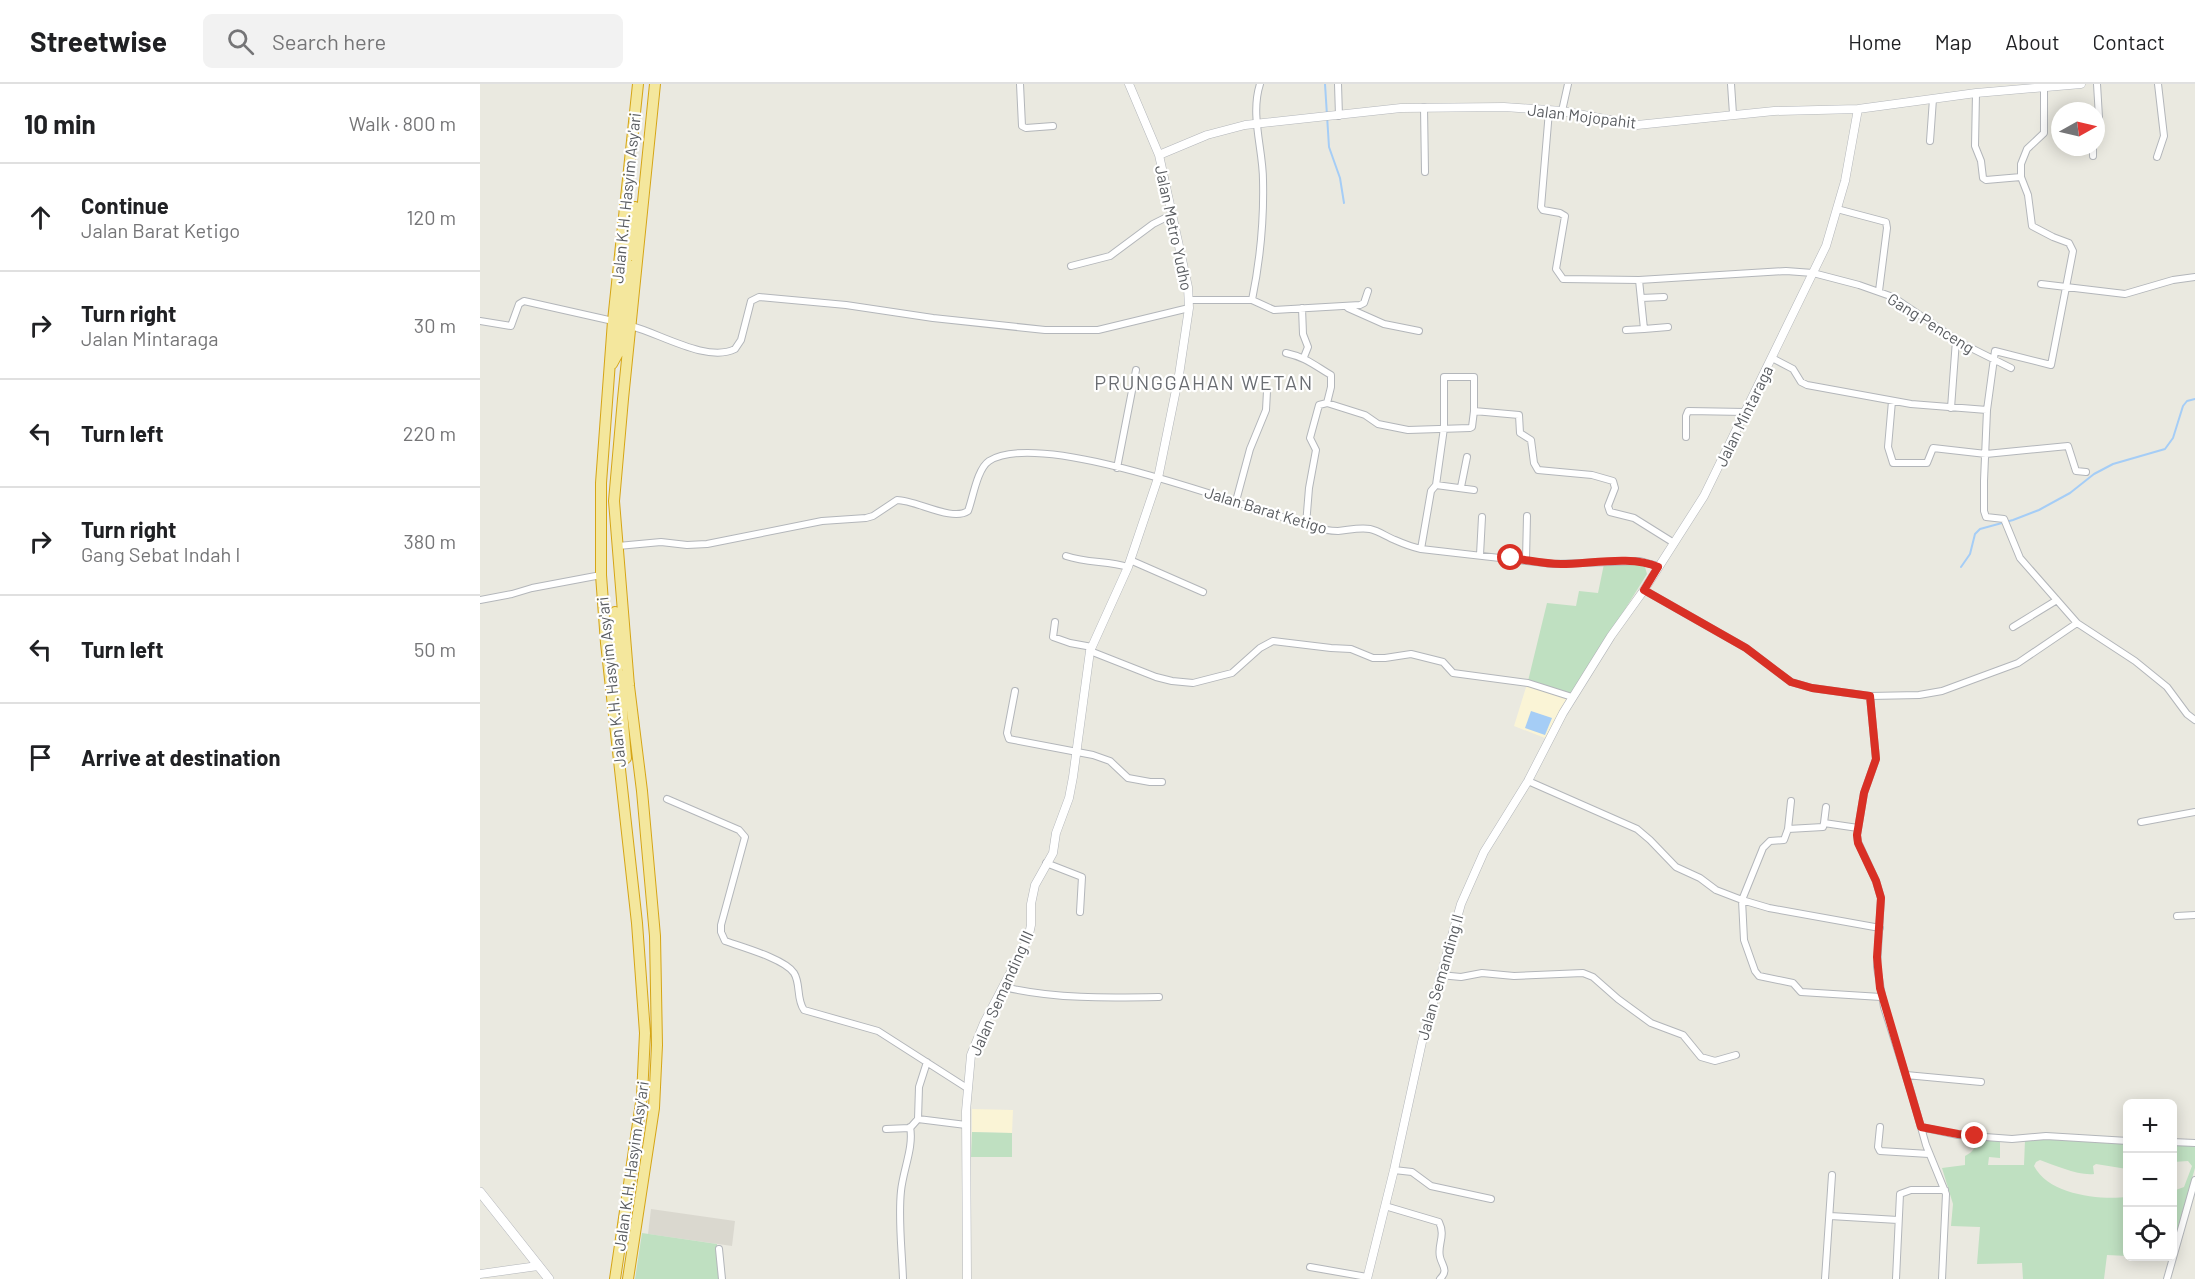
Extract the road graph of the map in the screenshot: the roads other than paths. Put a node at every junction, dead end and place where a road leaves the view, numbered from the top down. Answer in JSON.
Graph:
{"nodes":[{"id":1,"x":638,"y":84,"type":"edge"},
{"id":2,"x":655,"y":84,"type":"edge"},
{"id":3,"x":1020,"y":84,"type":"edge"},
{"id":4,"x":1129,"y":84,"type":"edge"},
{"id":5,"x":1260,"y":84,"type":"edge"},
{"id":6,"x":1338,"y":84,"type":"edge"},
{"id":7,"x":1568,"y":84,"type":"edge"},
{"id":8,"x":1731,"y":84,"type":"edge"},
{"id":9,"x":2081,"y":84,"type":"edge"},
{"id":10,"x":2097,"y":84,"type":"edge"},
{"id":11,"x":2158,"y":84,"type":"edge"},
{"id":12,"x":2044,"y":86,"type":"junction"},
{"id":13,"x":2001,"y":87,"type":"edge"},
{"id":14,"x":1976,"y":93,"type":"junction"},
{"id":15,"x":1933,"y":99,"type":"junction"},
{"id":16,"x":2098,"y":102,"type":"edge"},
{"id":17,"x":1424,"y":107,"type":"junction"},
{"id":18,"x":1858,"y":109,"type":"junction"},
{"id":19,"x":1550,"y":111,"type":"junction"},
{"id":20,"x":1562,"y":111,"type":"junction"},
{"id":21,"x":1733,"y":114,"type":"junction"},
{"id":22,"x":1339,"y":116,"type":"junction"},
{"id":23,"x":1258,"y":123,"type":"junction"},
{"id":24,"x":1053,"y":126,"type":"dead end"},
{"id":25,"x":1930,"y":141,"type":"dead end"},
{"id":26,"x":1159,"y":155,"type":"junction"},
{"id":27,"x":2157,"y":157,"type":"dead end"},
{"id":28,"x":646,"y":171,"type":"junction"},
{"id":29,"x":1425,"y":172,"type":"dead end"},
{"id":30,"x":2021,"y":177,"type":"junction"},
{"id":31,"x":1837,"y":209,"type":"junction"},
{"id":32,"x":1173,"y":214,"type":"junction"},
{"id":33,"x":621,"y":246,"type":"junction"},
{"id":34,"x":1071,"y":266,"type":"dead end"},
{"id":35,"x":1813,"y":273,"type":"junction"},
{"id":36,"x":636,"y":276,"type":"junction"},
{"id":37,"x":2195,"y":277,"type":"edge"},
{"id":38,"x":1639,"y":280,"type":"junction"},
{"id":39,"x":2041,"y":284,"type":"dead end"},
{"id":40,"x":2067,"y":287,"type":"junction"},
{"id":41,"x":1368,"y":291,"type":"dead end"},
{"id":42,"x":1879,"y":291,"type":"junction"},
{"id":43,"x":1664,"y":297,"type":"dead end"},
{"id":44,"x":1641,"y":298,"type":"junction"},
{"id":45,"x":1252,"y":300,"type":"junction"},
{"id":46,"x":1189,"y":304,"type":"junction"},
{"id":47,"x":1345,"y":306,"type":"junction"},
{"id":48,"x":1302,"y":308,"type":"junction"},
{"id":49,"x":480,"y":321,"type":"edge"},
{"id":50,"x":613,"y":321,"type":"junction"},
{"id":51,"x":631,"y":326,"type":"junction"},
{"id":52,"x":1668,"y":327,"type":"dead end"},
{"id":53,"x":1644,"y":329,"type":"junction"},
{"id":54,"x":1626,"y":330,"type":"dead end"},
{"id":55,"x":1419,"y":331,"type":"dead end"},
{"id":56,"x":1956,"y":340,"type":"junction"},
{"id":57,"x":1286,"y":353,"type":"dead end"},
{"id":58,"x":1304,"y":357,"type":"junction"},
{"id":59,"x":1772,"y":357,"type":"junction"},
{"id":60,"x":610,"y":367,"type":"junction"},
{"id":61,"x":2011,"y":368,"type":"dead end"},
{"id":62,"x":1136,"y":370,"type":"dead end"},
{"id":63,"x":1267,"y":391,"type":"dead end"},
{"id":64,"x":1892,"y":401,"type":"junction"},
{"id":65,"x":1327,"y":403,"type":"junction"},
{"id":66,"x":1951,"y":408,"type":"junction"},
{"id":67,"x":1987,"y":410,"type":"junction"},
{"id":68,"x":1474,"y":411,"type":"junction"},
{"id":69,"x":1745,"y":412,"type":"junction"},
{"id":70,"x":1444,"y":428,"type":"junction"},
{"id":71,"x":1686,"y":437,"type":"dead end"},
{"id":72,"x":1986,"y":454,"type":"junction"},
{"id":73,"x":1467,"y":457,"type":"dead end"},
{"id":74,"x":1117,"y":468,"type":"junction"},
{"id":75,"x":2086,"y":472,"type":"dead end"},
{"id":76,"x":1158,"y":478,"type":"junction"},
{"id":77,"x":1436,"y":485,"type":"junction"},
{"id":78,"x":1461,"y":487,"type":"junction"},
{"id":79,"x":1474,"y":490,"type":"dead end"},
{"id":80,"x":1236,"y":501,"type":"junction"},
{"id":81,"x":1527,"y":516,"type":"dead end"},
{"id":82,"x":1482,"y":517,"type":"dead end"},
{"id":83,"x":1306,"y":525,"type":"junction"},
{"id":84,"x":1674,"y":543,"type":"junction"},
{"id":85,"x":617,"y":546,"type":"junction"},
{"id":86,"x":1421,"y":549,"type":"junction"},
{"id":87,"x":1480,"y":555,"type":"junction"},
{"id":88,"x":1066,"y":556,"type":"dead end"},
{"id":89,"x":1526,"y":560,"type":"junction"},
{"id":90,"x":1129,"y":563,"type":"junction"},
{"id":91,"x":1658,"y":567,"type":"junction"},
{"id":92,"x":601,"y":575,"type":"junction"},
{"id":93,"x":619,"y":580,"type":"junction"},
{"id":94,"x":1644,"y":590,"type":"junction"},
{"id":95,"x":1203,"y":592,"type":"dead end"},
{"id":96,"x":480,"y":600,"type":"edge"},
{"id":97,"x":2057,"y":600,"type":"junction"},
{"id":98,"x":1055,"y":622,"type":"dead end"},
{"id":99,"x":2077,"y":623,"type":"junction"},
{"id":100,"x":2013,"y":627,"type":"dead end"},
{"id":101,"x":1091,"y":649,"type":"junction"},
{"id":102,"x":607,"y":658,"type":"junction"},
{"id":103,"x":629,"y":686,"type":"junction"},
{"id":104,"x":1015,"y":691,"type":"dead end"},
{"id":105,"x":1870,"y":696,"type":"junction"},
{"id":106,"x":1572,"y":697,"type":"junction"},
{"id":107,"x":2195,"y":720,"type":"edge"},
{"id":108,"x":1077,"y":753,"type":"junction"},
{"id":109,"x":621,"y":778,"type":"junction"},
{"id":110,"x":1528,"y":781,"type":"junction"},
{"id":111,"x":1162,"y":782,"type":"dead end"},
{"id":112,"x":667,"y":799,"type":"dead end"},
{"id":113,"x":1791,"y":801,"type":"dead end"},
{"id":114,"x":1826,"y":807,"type":"dead end"},
{"id":115,"x":2195,"y":812,"type":"edge"},
{"id":116,"x":2140,"y":822,"type":"dead end"},
{"id":117,"x":1824,"y":823,"type":"junction"},
{"id":118,"x":1858,"y":828,"type":"junction"},
{"id":119,"x":1788,"y":829,"type":"junction"},
{"id":120,"x":1046,"y":863,"type":"junction"},
{"id":121,"x":1742,"y":900,"type":"junction"},
{"id":122,"x":1080,"y":912,"type":"dead end"},
{"id":123,"x":2195,"y":915,"type":"edge"},
{"id":124,"x":2177,"y":916,"type":"dead end"},
{"id":125,"x":1880,"y":928,"type":"junction"},
{"id":126,"x":1440,"y":975,"type":"junction"},
{"id":127,"x":1004,"y":987,"type":"junction"},
{"id":128,"x":1159,"y":997,"type":"dead end"},
{"id":129,"x":1881,"y":997,"type":"junction"},
{"id":130,"x":1736,"y":1055,"type":"dead end"},
{"id":131,"x":927,"y":1062,"type":"junction"},
{"id":132,"x":1906,"y":1075,"type":"junction"},
{"id":133,"x":1981,"y":1082,"type":"dead end"},
{"id":134,"x":967,"y":1089,"type":"junction"},
{"id":135,"x":918,"y":1119,"type":"junction"},
{"id":136,"x":966,"y":1125,"type":"junction"},
{"id":137,"x":910,"y":1127,"type":"junction"},
{"id":138,"x":1880,"y":1127,"type":"dead end"},
{"id":139,"x":1921,"y":1127,"type":"junction"},
{"id":140,"x":885,"y":1129,"type":"dead end"},
{"id":141,"x":2123,"y":1141,"type":"edge"},
{"id":142,"x":2177,"y":1142,"type":"edge"},
{"id":143,"x":2195,"y":1143,"type":"edge"},
{"id":144,"x":1929,"y":1154,"type":"junction"},
{"id":145,"x":1394,"y":1170,"type":"junction"},
{"id":146,"x":1832,"y":1175,"type":"dead end"},
{"id":147,"x":2195,"y":1180,"type":"edge"},
{"id":148,"x":1945,"y":1190,"type":"junction"},
{"id":149,"x":480,"y":1192,"type":"edge"},
{"id":150,"x":1491,"y":1198,"type":"dead end"},
{"id":151,"x":1385,"y":1206,"type":"junction"},
{"id":152,"x":1830,"y":1216,"type":"junction"},
{"id":153,"x":1898,"y":1220,"type":"junction"},
{"id":154,"x":719,"y":1249,"type":"dead end"},
{"id":155,"x":538,"y":1266,"type":"junction"},
{"id":156,"x":1310,"y":1267,"type":"dead end"},
{"id":157,"x":480,"y":1274,"type":"edge"},
{"id":158,"x":507,"y":1275,"type":"edge"},
{"id":159,"x":1367,"y":1278,"type":"edge"},
{"id":160,"x":549,"y":1279,"type":"edge"},
{"id":161,"x":615,"y":1279,"type":"edge"},
{"id":162,"x":628,"y":1279,"type":"edge"},
{"id":163,"x":722,"y":1279,"type":"edge"},
{"id":164,"x":903,"y":1279,"type":"edge"},
{"id":165,"x":967,"y":1279,"type":"edge"},
{"id":166,"x":1440,"y":1279,"type":"edge"},
{"id":167,"x":1825,"y":1279,"type":"edge"},
{"id":168,"x":1896,"y":1279,"type":"edge"},
{"id":169,"x":1942,"y":1279,"type":"edge"},
{"id":170,"x":2167,"y":1279,"type":"edge"}],
"edges":[{"from":1,"to":33,"type":"highway","name":"Jalan K.H. Hasyim Asy'ari"},
{"from":2,"to":28,"type":"highway","name":"Jalan K.H. Hasyim Asy'ari"},
{"from":3,"to":24,"type":"street"},
{"from":4,"to":26,"type":"street","name":"Jalan Metro Yudho"},
{"from":5,"to":23,"type":"street"},
{"from":6,"to":22,"type":"street"},
{"from":7,"to":20,"type":"street"},
{"from":8,"to":21,"type":"street"},
{"from":9,"to":12,"type":"street","name":"Jalan Mojopahit"},
{"from":10,"to":16,"type":"street"},
{"from":11,"to":27,"type":"street"},
{"from":12,"to":13,"type":"street","name":"Jalan Mojopahit"},
{"from":12,"to":30,"type":"street"},
{"from":13,"to":14,"type":"street","name":"Jalan Mojopahit"},
{"from":14,"to":15,"type":"street","name":"Jalan Mojopahit"},
{"from":14,"to":30,"type":"street"},
{"from":15,"to":18,"type":"street","name":"Jalan Mojopahit"},
{"from":15,"to":25,"type":"street"},
{"from":17,"to":19,"type":"street","name":"Jalan Mojopahit"},
{"from":17,"to":22,"type":"street","name":"Jalan Mojopahit"},
{"from":17,"to":29,"type":"street"},
{"from":18,"to":21,"type":"street","name":"Jalan Mojopahit"},
{"from":18,"to":31,"type":"street","name":"Jalan Mintaraga"},
{"from":19,"to":20,"type":"street","name":"Jalan Mojopahit"},
{"from":19,"to":38,"type":"street","name":"Gang Penceng"},
{"from":20,"to":21,"type":"street","name":"Jalan Mojopahit"},
{"from":22,"to":23,"type":"street","name":"Jalan Mojopahit"},
{"from":23,"to":26,"type":"street","name":"Jalan Mojopahit"},
{"from":23,"to":45,"type":"street"},
{"from":26,"to":32,"type":"street","name":"Jalan Metro Yudho"},
{"from":28,"to":33,"type":"highway"},
{"from":28,"to":36,"type":"highway","name":"Jalan K.H. Hasyim Asy'ari"},
{"from":30,"to":40,"type":"street"},
{"from":31,"to":35,"type":"street","name":"Jalan Mintaraga"},
{"from":31,"to":42,"type":"street"},
{"from":32,"to":34,"type":"street"},
{"from":32,"to":46,"type":"street","name":"Jalan Metro Yudho"},
{"from":33,"to":50,"type":"highway","name":"Jalan K.H. Hasyim Asy'ari"},
{"from":35,"to":38,"type":"street","name":"Gang Penceng"},
{"from":35,"to":42,"type":"street","name":"Gang Penceng"},
{"from":35,"to":59,"type":"street","name":"Jalan Mintaraga"},
{"from":36,"to":51,"type":"highway","name":"Jalan K.H. Hasyim Asy'ari"},
{"from":36,"to":60,"type":"highway"},
{"from":37,"to":40,"type":"street"},
{"from":38,"to":44,"type":"street"},
{"from":39,"to":40,"type":"street"},
{"from":40,"to":67,"type":"street"},
{"from":41,"to":47,"type":"street"},
{"from":42,"to":56,"type":"street","name":"Gang Penceng"},
{"from":43,"to":44,"type":"street"},
{"from":44,"to":53,"type":"street"},
{"from":45,"to":46,"type":"street"},
{"from":45,"to":48,"type":"street"},
{"from":46,"to":51,"type":"street"},
{"from":46,"to":76,"type":"street","name":"Jalan Metro Yudho"},
{"from":47,"to":48,"type":"street"},
{"from":47,"to":55,"type":"street"},
{"from":48,"to":58,"type":"street"},
{"from":49,"to":50,"type":"street"},
{"from":50,"to":60,"type":"highway","name":"Jalan K.H. Hasyim Asy'ari"},
{"from":51,"to":85,"type":"highway","name":"Jalan K.H. Hasyim Asy'ari"},
{"from":52,"to":53,"type":"street"},
{"from":53,"to":54,"type":"street"},
{"from":56,"to":61,"type":"street","name":"Gang Penceng"},
{"from":56,"to":66,"type":"street"},
{"from":57,"to":58,"type":"street"},
{"from":58,"to":65,"type":"street"},
{"from":59,"to":64,"type":"street"},
{"from":59,"to":69,"type":"street","name":"Jalan Mintaraga"},
{"from":60,"to":92,"type":"highway","name":"Jalan K.H. Hasyim Asy'ari"},
{"from":62,"to":74,"type":"street"},
{"from":63,"to":80,"type":"street"},
{"from":64,"to":66,"type":"street"},
{"from":64,"to":72,"type":"street"},
{"from":65,"to":70,"type":"street"},
{"from":65,"to":83,"type":"street"},
{"from":66,"to":67,"type":"street"},
{"from":67,"to":72,"type":"street"},
{"from":68,"to":70,"type":"street"},
{"from":68,"to":70,"type":"street"},
{"from":68,"to":84,"type":"street"},
{"from":69,"to":71,"type":"street"},
{"from":69,"to":84,"type":"street","name":"Jalan Mintaraga"},
{"from":70,"to":77,"type":"street"},
{"from":72,"to":75,"type":"street"},
{"from":72,"to":97,"type":"street"},
{"from":73,"to":78,"type":"street"},
{"from":74,"to":76,"type":"street","name":"Jalan Barat Ketigo"},
{"from":74,"to":85,"type":"street","name":"Jalan Barat Ketigo"},
{"from":76,"to":80,"type":"street","name":"Jalan Barat Ketigo"},
{"from":76,"to":90,"type":"street","name":"Jalan Semanding III"},
{"from":77,"to":78,"type":"street"},
{"from":77,"to":86,"type":"street"},
{"from":78,"to":79,"type":"street"},
{"from":80,"to":83,"type":"street","name":"Jalan Barat Ketigo"},
{"from":81,"to":89,"type":"street"},
{"from":82,"to":87,"type":"street"},
{"from":83,"to":86,"type":"street","name":"Jalan Barat Ketigo"},
{"from":84,"to":91,"type":"street","name":"Jalan Mintaraga"},
{"from":85,"to":93,"type":"highway","name":"Jalan K.H. Hasyim Asy'ari"},
{"from":86,"to":87,"type":"street","name":"Jalan Barat Ketigo"},
{"from":87,"to":89,"type":"street","name":"Jalan Barat Ketigo"},
{"from":88,"to":90,"type":"street"},
{"from":89,"to":91,"type":"street","name":"Jalan Barat Ketigo"},
{"from":90,"to":95,"type":"street"},
{"from":90,"to":101,"type":"street","name":"Jalan Semanding III"},
{"from":91,"to":94,"type":"street","name":"Jalan Mintaraga"},
{"from":92,"to":96,"type":"street"},
{"from":92,"to":102,"type":"highway","name":"Jalan K.H. Hasyim Asy'ari"},
{"from":93,"to":102,"type":"highway"},
{"from":93,"to":103,"type":"highway","name":"Jalan K.H. Hasyim Asy'ari"},
{"from":94,"to":105,"type":"street"},
{"from":94,"to":106,"type":"street","name":"Jalan Mintaraga"},
{"from":97,"to":99,"type":"street"},
{"from":97,"to":100,"type":"street"},
{"from":98,"to":101,"type":"street"},
{"from":99,"to":105,"type":"street"},
{"from":99,"to":107,"type":"street"},
{"from":101,"to":106,"type":"street"},
{"from":101,"to":108,"type":"street","name":"Jalan Semanding III"},
{"from":102,"to":109,"type":"highway","name":"Jalan K.H. Hasyim Asy'ari"},
{"from":103,"to":109,"type":"highway"},
{"from":103,"to":162,"type":"highway","name":"Jalan K.H. Hasyim Asy'ari"},
{"from":104,"to":108,"type":"street"},
{"from":105,"to":118,"type":"street"},
{"from":106,"to":110,"type":"street","name":"Jalan Semanding II"},
{"from":108,"to":111,"type":"street"},
{"from":108,"to":120,"type":"street","name":"Jalan Semanding III"},
{"from":109,"to":161,"type":"highway","name":"Jalan K.H. Hasyim Asy'ari"},
{"from":110,"to":121,"type":"street"},
{"from":110,"to":126,"type":"street","name":"Jalan Semanding II"},
{"from":112,"to":131,"type":"street"},
{"from":113,"to":119,"type":"street"},
{"from":114,"to":117,"type":"street"},
{"from":115,"to":116,"type":"street"},
{"from":117,"to":118,"type":"street"},
{"from":117,"to":119,"type":"street"},
{"from":118,"to":125,"type":"street"},
{"from":119,"to":121,"type":"street"},
{"from":120,"to":122,"type":"street"},
{"from":120,"to":127,"type":"street","name":"Jalan Semanding III"},
{"from":121,"to":125,"type":"street"},
{"from":121,"to":129,"type":"street"},
{"from":123,"to":124,"type":"street"},
{"from":125,"to":129,"type":"street"},
{"from":126,"to":130,"type":"street"},
{"from":126,"to":145,"type":"street","name":"Jalan Semanding II"},
{"from":127,"to":128,"type":"street"},
{"from":127,"to":134,"type":"street","name":"Jalan Semanding III"},
{"from":129,"to":132,"type":"street"},
{"from":131,"to":134,"type":"street"},
{"from":131,"to":135,"type":"street"},
{"from":132,"to":133,"type":"street"},
{"from":132,"to":139,"type":"street"},
{"from":134,"to":136,"type":"street","name":"Jalan Semanding III"},
{"from":135,"to":136,"type":"street"},
{"from":135,"to":137,"type":"street"},
{"from":136,"to":165,"type":"street","name":"Jalan Semanding III"},
{"from":137,"to":140,"type":"street"},
{"from":137,"to":164,"type":"street"},
{"from":138,"to":144,"type":"street"},
{"from":139,"to":141,"type":"street"},
{"from":139,"to":144,"type":"street"},
{"from":142,"to":143,"type":"street"},
{"from":144,"to":148,"type":"street"},
{"from":145,"to":150,"type":"street"},
{"from":145,"to":151,"type":"street","name":"Jalan Semanding II"},
{"from":146,"to":152,"type":"street"},
{"from":147,"to":170,"type":"street"},
{"from":148,"to":153,"type":"street"},
{"from":148,"to":169,"type":"street"},
{"from":149,"to":155,"type":"main road"},
{"from":151,"to":159,"type":"street","name":"Jalan Semanding II"},
{"from":151,"to":166,"type":"street"},
{"from":152,"to":153,"type":"street"},
{"from":152,"to":167,"type":"street"},
{"from":153,"to":168,"type":"street"},
{"from":154,"to":163,"type":"street"},
{"from":155,"to":158,"type":"street"},
{"from":155,"to":160,"type":"main road"},
{"from":156,"to":159,"type":"street"},
{"from":157,"to":158,"type":"street"}]}
